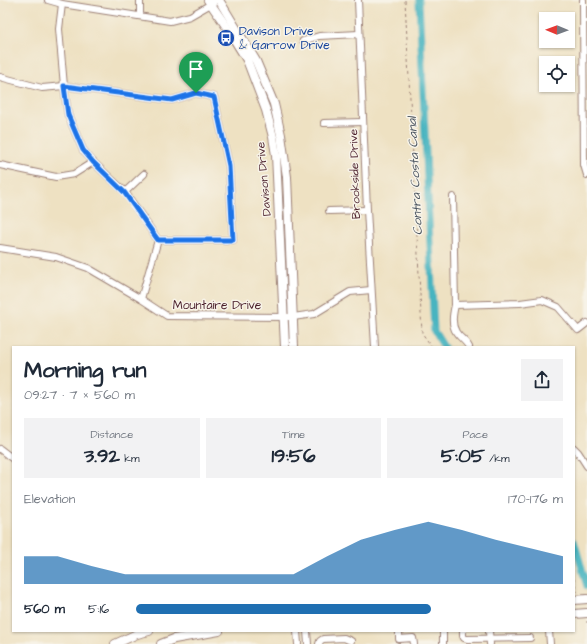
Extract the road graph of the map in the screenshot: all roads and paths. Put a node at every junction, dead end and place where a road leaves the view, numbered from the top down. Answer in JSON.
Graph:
{"nodes":[{"id":1,"x":48,"y":0,"type":"edge"},
{"id":2,"x":140,"y":0,"type":"edge"},
{"id":3,"x":219,"y":0,"type":"edge"},
{"id":4,"x":358,"y":0,"type":"edge"},
{"id":5,"x":406,"y":0,"type":"edge"},
{"id":6,"x":583,"y":0,"type":"edge"},
{"id":7,"x":212,"y":1,"type":"edge"},
{"id":8,"x":62,"y":4,"type":"junction"},
{"id":9,"x":140,"y":16,"type":"junction"},
{"id":10,"x":359,"y":34,"type":"junction"},
{"id":11,"x":303,"y":41,"type":"dead end"},
{"id":12,"x":0,"y":77,"type":"edge"},
{"id":13,"x":64,"y":86,"type":"junction"},
{"id":14,"x":363,"y":122,"type":"junction"},
{"id":15,"x":324,"y":123,"type":"dead end"},
{"id":16,"x":93,"y":162,"type":"junction"},
{"id":17,"x":0,"y":165,"type":"edge"},
{"id":18,"x":144,"y":174,"type":"dead end"},
{"id":19,"x":587,"y":174,"type":"edge"},
{"id":20,"x":124,"y":192,"type":"junction"},
{"id":21,"x":453,"y":197,"type":"dead end"},
{"id":22,"x":367,"y":210,"type":"junction"},
{"id":23,"x":329,"y":211,"type":"dead end"},
{"id":24,"x":158,"y":240,"type":"junction"},
{"id":25,"x":0,"y":248,"type":"edge"},
{"id":26,"x":371,"y":290,"type":"junction"},
{"id":27,"x":141,"y":299,"type":"junction"},
{"id":28,"x":455,"y":305,"type":"junction"},
{"id":29,"x":284,"y":316,"type":"junction"},
{"id":30,"x":293,"y":316,"type":"junction"},
{"id":31,"x":587,"y":323,"type":"edge"},
{"id":32,"x":286,"y":346,"type":"edge"},
{"id":33,"x":294,"y":346,"type":"edge"},
{"id":34,"x":375,"y":346,"type":"edge"},
{"id":35,"x":431,"y":346,"type":"edge"},
{"id":36,"x":468,"y":346,"type":"edge"},
{"id":37,"x":0,"y":449,"type":"edge"},
{"id":38,"x":575,"y":449,"type":"edge"},
{"id":39,"x":12,"y":458,"type":"edge"},
{"id":40,"x":587,"y":464,"type":"edge"},
{"id":41,"x":576,"y":597,"type":"edge"},
{"id":42,"x":587,"y":599,"type":"edge"},
{"id":43,"x":587,"y":613,"type":"edge"},
{"id":44,"x":575,"y":614,"type":"edge"},
{"id":45,"x":145,"y":632,"type":"edge"},
{"id":46,"x":215,"y":632,"type":"edge"},
{"id":47,"x":297,"y":632,"type":"edge"},
{"id":48,"x":307,"y":632,"type":"edge"},
{"id":49,"x":399,"y":632,"type":"edge"},
{"id":50,"x":443,"y":632,"type":"edge"},
{"id":51,"x":463,"y":632,"type":"edge"},
{"id":52,"x":549,"y":632,"type":"edge"},
{"id":53,"x":530,"y":638,"type":"dead end"},
{"id":54,"x":351,"y":641,"type":"dead end"},
{"id":55,"x":490,"y":641,"type":"edge"},
{"id":56,"x":177,"y":642,"type":"edge"},
{"id":57,"x":115,"y":644,"type":"edge"},
{"id":58,"x":161,"y":644,"type":"edge"},
{"id":59,"x":298,"y":644,"type":"edge"},
{"id":60,"x":308,"y":644,"type":"edge"},
{"id":61,"x":319,"y":644,"type":"edge"},
{"id":62,"x":414,"y":644,"type":"edge"},
{"id":63,"x":444,"y":644,"type":"edge"},
{"id":64,"x":550,"y":644,"type":"edge"}],
"edges":[{"from":1,"to":8,"type":"street"},
{"from":2,"to":9,"type":"street"},
{"from":3,"to":30,"type":"main road","name":"Davison Drive"},
{"from":4,"to":10,"type":"street","name":"Brookside Drive"},
{"from":5,"to":35,"type":"path"},
{"from":6,"to":19,"type":"street"},
{"from":7,"to":9,"type":"street"},
{"from":7,"to":29,"type":"main road","name":"Davison Drive"},
{"from":8,"to":9,"type":"street"},
{"from":8,"to":13,"type":"street"},
{"from":10,"to":11,"type":"street"},
{"from":10,"to":14,"type":"street","name":"Brookside Drive"},
{"from":12,"to":13,"type":"street"},
{"from":13,"to":16,"type":"street"},
{"from":13,"to":24,"type":"street"},
{"from":14,"to":15,"type":"street"},
{"from":14,"to":22,"type":"street","name":"Brookside Drive"},
{"from":16,"to":17,"type":"street"},
{"from":16,"to":20,"type":"street"},
{"from":18,"to":20,"type":"street"},
{"from":20,"to":24,"type":"street"},
{"from":21,"to":28,"type":"street"},
{"from":22,"to":23,"type":"street"},
{"from":22,"to":26,"type":"street","name":"Brookside Drive"},
{"from":24,"to":27,"type":"street"},
{"from":25,"to":27,"type":"street","name":"Mountaire Drive"},
{"from":26,"to":30,"type":"street","name":"Mountaire Drive"},
{"from":26,"to":34,"type":"street","name":"Brookside Drive"},
{"from":27,"to":29,"type":"street","name":"Mountaire Drive"},
{"from":28,"to":31,"type":"street"},
{"from":28,"to":36,"type":"street"},
{"from":29,"to":30,"type":"street","name":"Mountaire Drive"},
{"from":29,"to":32,"type":"main road","name":"Davison Drive"},
{"from":30,"to":33,"type":"main road","name":"Davison Drive"},
{"from":37,"to":39,"type":"street"},
{"from":38,"to":40,"type":"street"},
{"from":41,"to":42,"type":"main road"},
{"from":43,"to":44,"type":"main road"},
{"from":45,"to":57,"type":"main road"},
{"from":46,"to":56,"type":"main road"},
{"from":47,"to":59,"type":"street"},
{"from":48,"to":60,"type":"street"},
{"from":49,"to":62,"type":"street"},
{"from":50,"to":63,"type":"street"},
{"from":51,"to":55,"type":"street"},
{"from":52,"to":64,"type":"street"},
{"from":53,"to":55,"type":"street"},
{"from":54,"to":61,"type":"street"},
{"from":56,"to":58,"type":"main road"}]}
